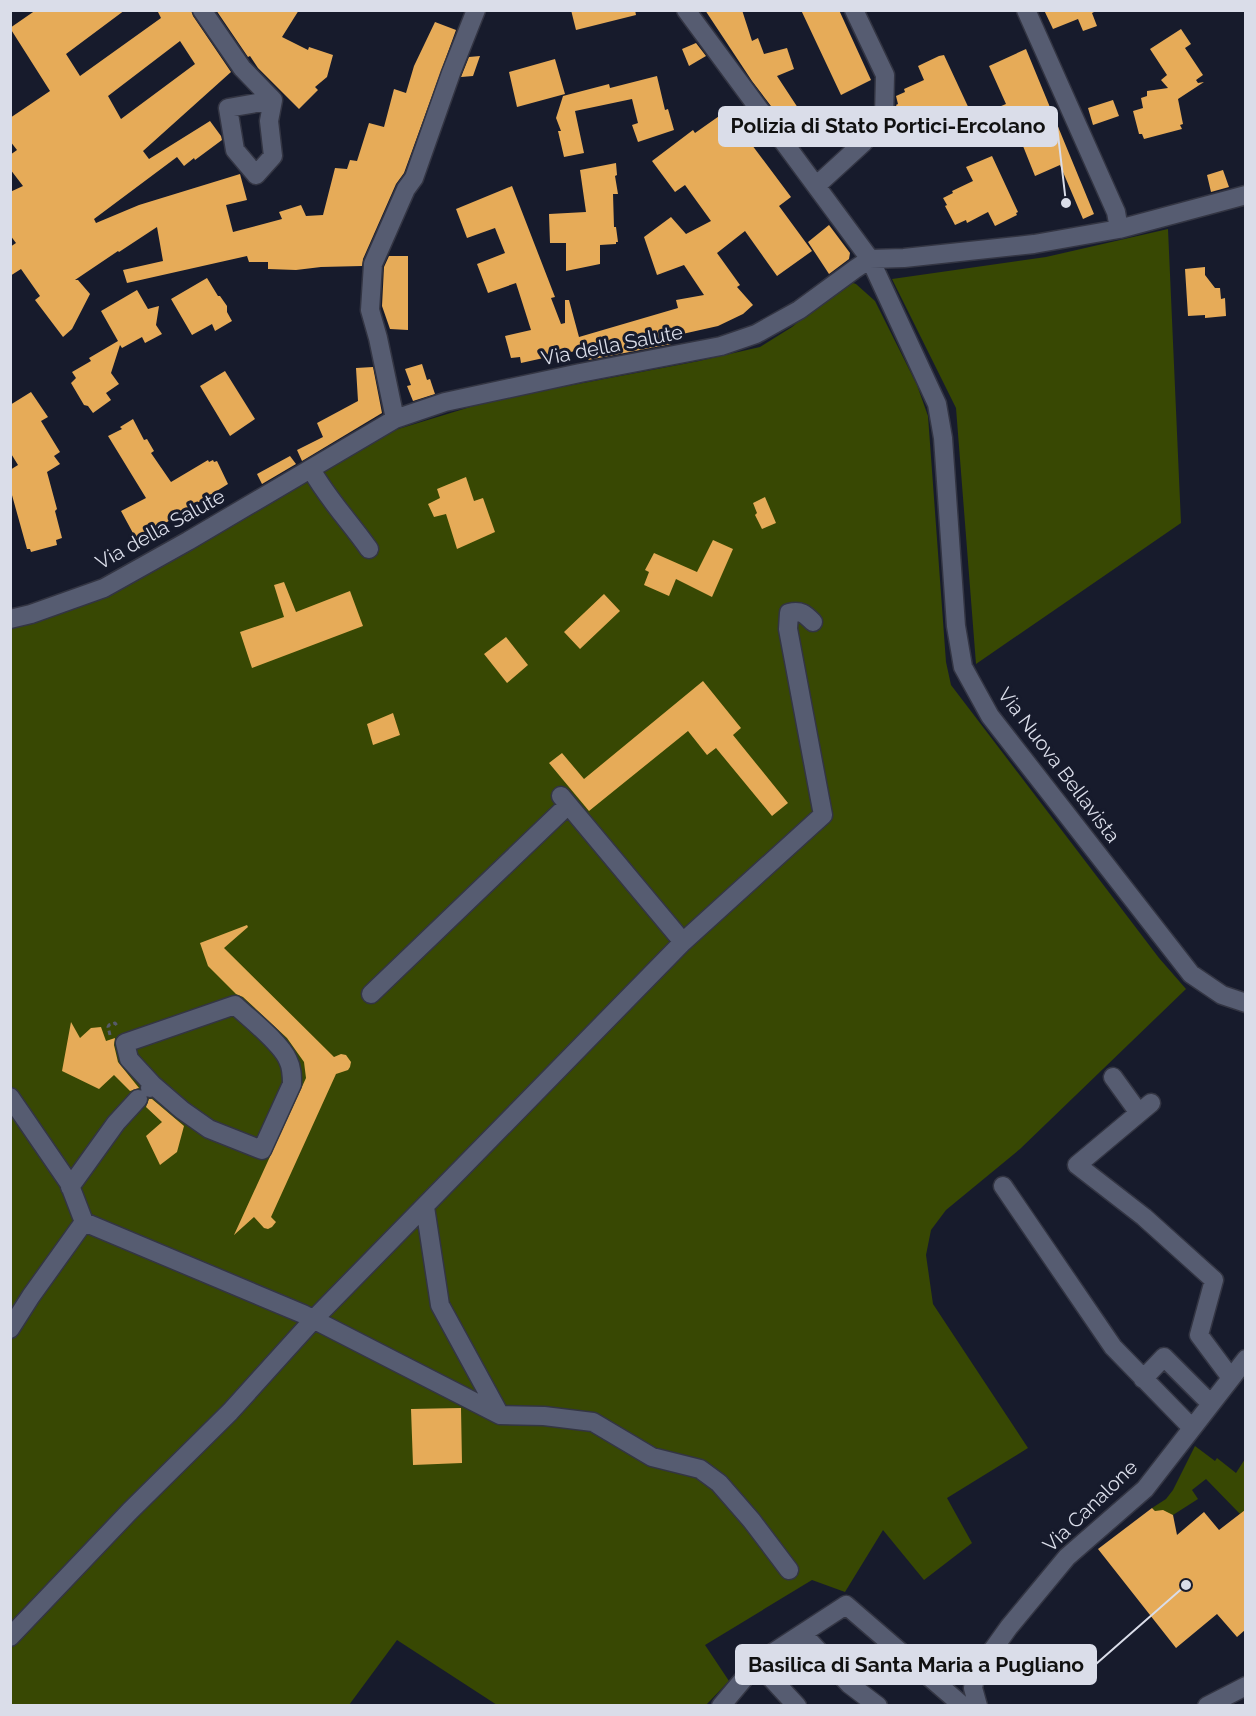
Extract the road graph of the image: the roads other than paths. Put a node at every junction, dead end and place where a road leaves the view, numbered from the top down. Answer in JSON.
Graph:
{"nodes":[{"id":1,"x":202,"y":10,"type":"edge"},
{"id":2,"x":476,"y":10,"type":"edge"},
{"id":3,"x":686,"y":10,"type":"edge"},
{"id":4,"x":854,"y":10,"type":"edge"},
{"id":5,"x":1026,"y":10,"type":"edge"},
{"id":6,"x":273,"y":100,"type":"dead end"},
{"id":7,"x":816,"y":186,"type":"junction"},
{"id":8,"x":1245,"y":195,"type":"edge"},
{"id":9,"x":1119,"y":229,"type":"junction"},
{"id":10,"x":870,"y":260,"type":"junction"},
{"id":11,"x":395,"y":419,"type":"junction"},
{"id":12,"x":310,"y":469,"type":"junction"},
{"id":13,"x":369,"y":549,"type":"dead end"},
{"id":14,"x":10,"y":619,"type":"edge"},
{"id":15,"x":813,"y":622,"type":"dead end"},
{"id":16,"x":683,"y":942,"type":"junction"},
{"id":17,"x":371,"y":994,"type":"dead end"},
{"id":18,"x":1245,"y":1003,"type":"edge"},
{"id":19,"x":1113,"y":1077,"type":"dead end"},
{"id":20,"x":147,"y":1091,"type":"junction"},
{"id":21,"x":10,"y":1097,"type":"edge"},
{"id":22,"x":1003,"y":1186,"type":"dead end"},
{"id":23,"x":70,"y":1187,"type":"junction"},
{"id":24,"x":425,"y":1207,"type":"junction"},
{"id":25,"x":84,"y":1222,"type":"junction"},
{"id":26,"x":314,"y":1320,"type":"junction"},
{"id":27,"x":10,"y":1329,"type":"edge"},
{"id":28,"x":1245,"y":1359,"type":"edge"},
{"id":29,"x":1143,"y":1378,"type":"junction"},
{"id":30,"x":1231,"y":1378,"type":"junction"},
{"id":31,"x":1211,"y":1404,"type":"junction"},
{"id":32,"x":500,"y":1415,"type":"junction"},
{"id":33,"x":1192,"y":1428,"type":"junction"},
{"id":34,"x":789,"y":1570,"type":"dead end"},
{"id":35,"x":802,"y":1634,"type":"junction"},
{"id":36,"x":10,"y":1637,"type":"edge"},
{"id":37,"x":757,"y":1663,"type":"junction"},
{"id":38,"x":1245,"y":1686,"type":"edge"},
{"id":39,"x":975,"y":1697,"type":"edge"},
{"id":40,"x":1215,"y":1701,"type":"edge"},
{"id":41,"x":1245,"y":1702,"type":"edge"},
{"id":42,"x":721,"y":1706,"type":"edge"},
{"id":43,"x":797,"y":1706,"type":"edge"},
{"id":44,"x":878,"y":1706,"type":"edge"},
{"id":45,"x":963,"y":1706,"type":"edge"}],
"edges":[{"from":1,"to":6,"type":"street"},
{"from":2,"to":11,"type":"street"},
{"from":3,"to":7,"type":"street","name":"Via Nuova Bellavista"},
{"from":4,"to":7,"type":"street"},
{"from":5,"to":9,"type":"street"},
{"from":7,"to":10,"type":"street","name":"Via Nuova Bellavista"},
{"from":8,"to":9,"type":"street","name":"Via della Salute"},
{"from":9,"to":10,"type":"street","name":"Via della Salute"},
{"from":10,"to":11,"type":"street","name":"Via della Salute"},
{"from":10,"to":18,"type":"street","name":"Via Nuova Bellavista"},
{"from":11,"to":12,"type":"street","name":"Via della Salute"},
{"from":12,"to":13,"type":"street"},
{"from":12,"to":14,"type":"street","name":"Via della Salute"},
{"from":15,"to":16,"type":"street"},
{"from":16,"to":17,"type":"street"},
{"from":16,"to":24,"type":"street"},
{"from":19,"to":30,"type":"street"},
{"from":20,"to":20,"type":"street"},
{"from":20,"to":23,"type":"street"},
{"from":21,"to":23,"type":"street"},
{"from":22,"to":29,"type":"street"},
{"from":23,"to":25,"type":"street"},
{"from":24,"to":26,"type":"street"},
{"from":24,"to":32,"type":"street"},
{"from":25,"to":26,"type":"street"},
{"from":25,"to":27,"type":"street"},
{"from":26,"to":32,"type":"street"},
{"from":26,"to":36,"type":"street"},
{"from":28,"to":30,"type":"street","name":"Via Canalone"},
{"from":29,"to":31,"type":"street"},
{"from":29,"to":33,"type":"street"},
{"from":30,"to":31,"type":"street","name":"Via Canalone"},
{"from":31,"to":33,"type":"street","name":"Via Canalone"},
{"from":32,"to":34,"type":"street"},
{"from":33,"to":39,"type":"street","name":"Via Canalone"},
{"from":35,"to":37,"type":"street"},
{"from":35,"to":44,"type":"street"},
{"from":35,"to":45,"type":"street"},
{"from":37,"to":42,"type":"street"},
{"from":37,"to":43,"type":"street"},
{"from":38,"to":40,"type":"street"},
{"from":40,"to":41,"type":"street"}]}
